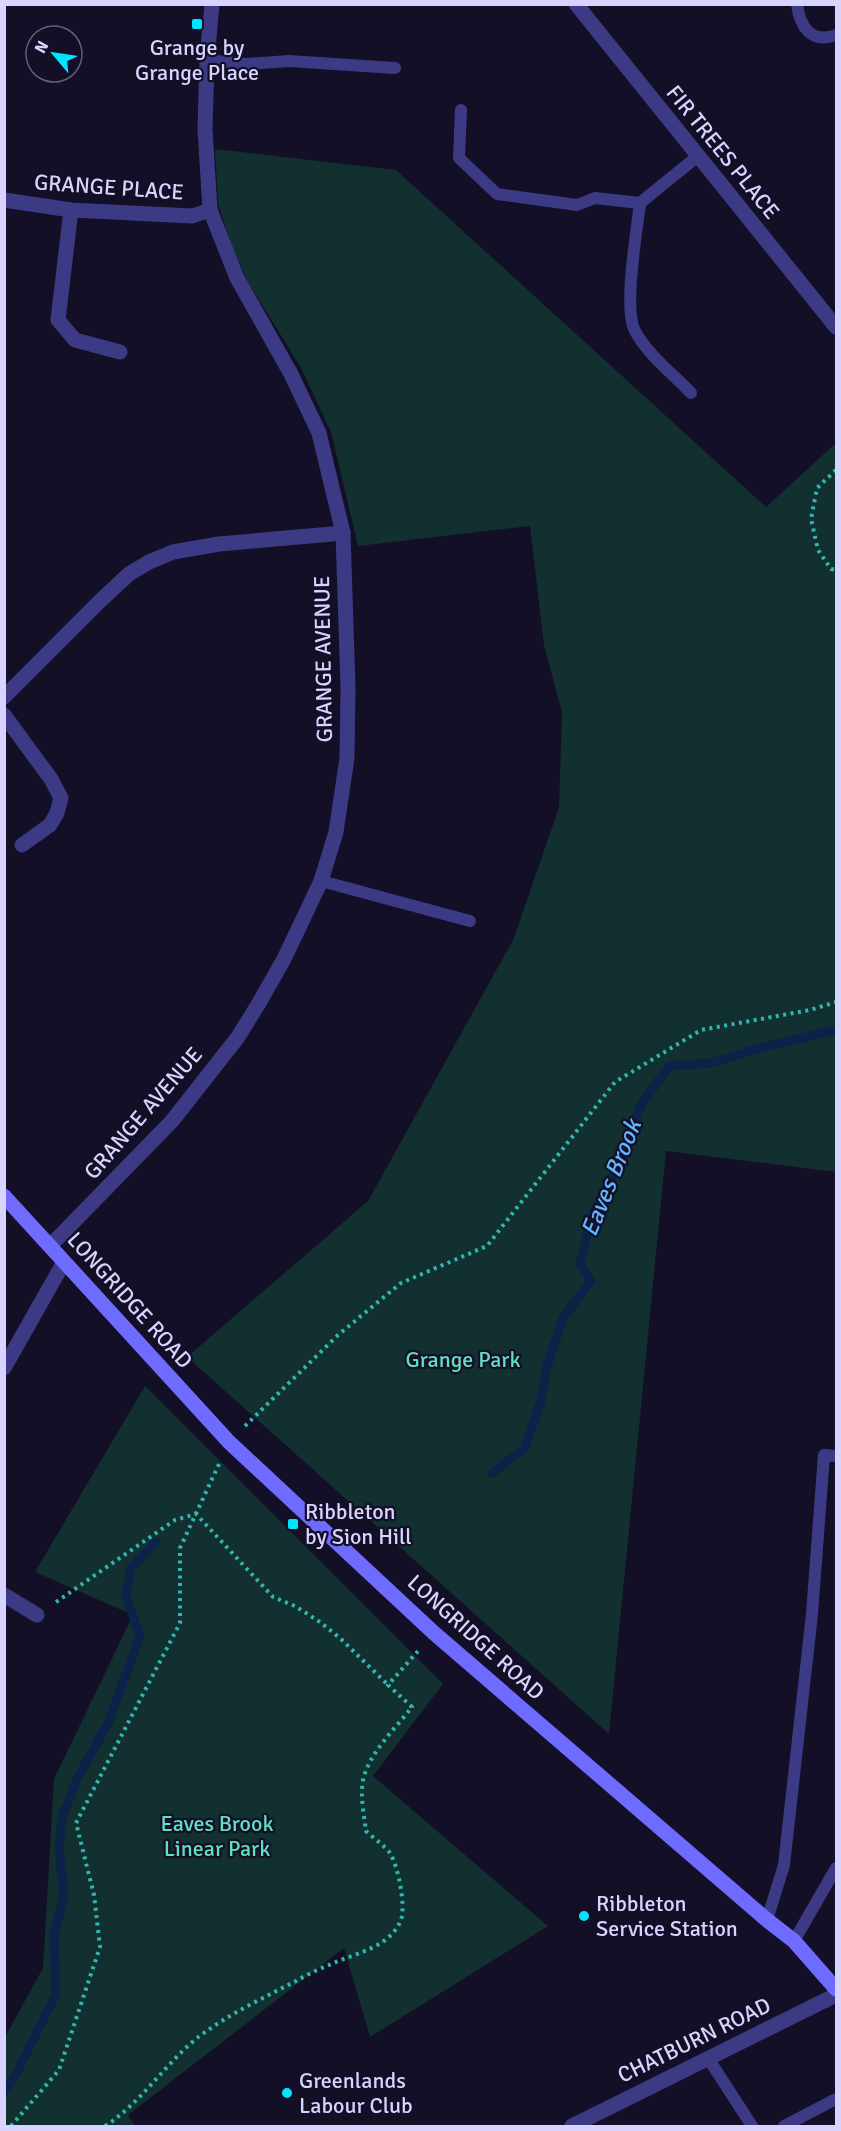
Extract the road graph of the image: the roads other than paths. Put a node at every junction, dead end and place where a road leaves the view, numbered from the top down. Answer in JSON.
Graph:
{"nodes":[{"id":1,"x":212,"y":4,"type":"edge"},
{"id":2,"x":576,"y":4,"type":"edge"},
{"id":3,"x":797,"y":4,"type":"edge"},
{"id":4,"x":837,"y":35,"type":"edge"},
{"id":5,"x":207,"y":60,"type":"junction"},
{"id":6,"x":394,"y":68,"type":"dead end"},
{"id":7,"x":461,"y":110,"type":"dead end"},
{"id":8,"x":698,"y":156,"type":"junction"},
{"id":9,"x":4,"y":200,"type":"edge"},
{"id":10,"x":640,"y":202,"type":"junction"},
{"id":11,"x":71,"y":210,"type":"junction"},
{"id":12,"x":210,"y":210,"type":"junction"},
{"id":13,"x":837,"y":327,"type":"edge"},
{"id":14,"x":120,"y":352,"type":"dead end"},
{"id":15,"x":691,"y":393,"type":"dead end"},
{"id":16,"x":343,"y":533,"type":"junction"},
{"id":17,"x":4,"y":697,"type":"edge"},
{"id":18,"x":4,"y":715,"type":"edge"},
{"id":19,"x":22,"y":845,"type":"dead end"},
{"id":20,"x":321,"y":881,"type":"junction"},
{"id":21,"x":470,"y":921,"type":"dead end"},
{"id":22,"x":4,"y":1196,"type":"edge"},
{"id":23,"x":50,"y":1246,"type":"junction"},
{"id":24,"x":64,"y":1262,"type":"junction"},
{"id":25,"x":4,"y":1368,"type":"edge"},
{"id":26,"x":837,"y":1456,"type":"edge"},
{"id":27,"x":4,"y":1594,"type":"edge"},
{"id":28,"x":37,"y":1615,"type":"road end"},
{"id":29,"x":837,"y":1868,"type":"edge"},
{"id":30,"x":767,"y":1920,"type":"junction"},
{"id":31,"x":794,"y":1941,"type":"junction"},
{"id":32,"x":837,"y":1989,"type":"edge"},
{"id":33,"x":837,"y":1995,"type":"edge"},
{"id":34,"x":708,"y":2058,"type":"junction"},
{"id":35,"x":837,"y":2099,"type":"edge"},
{"id":36,"x":588,"y":2122,"type":"edge"},
{"id":37,"x":572,"y":2127,"type":"edge"},
{"id":38,"x":752,"y":2127,"type":"edge"},
{"id":39,"x":784,"y":2127,"type":"edge"}],
"edges":[{"from":1,"to":5,"type":"street","name":"GRANGE AVENUE"},
{"from":2,"to":8,"type":"street","name":"FIR TREES PLACE"},
{"from":3,"to":4,"type":"lane"},
{"from":5,"to":6,"type":"lane"},
{"from":5,"to":12,"type":"street","name":"GRANGE AVENUE"},
{"from":7,"to":10,"type":"lane"},
{"from":8,"to":10,"type":"lane"},
{"from":8,"to":13,"type":"street","name":"FIR TREES PLACE"},
{"from":9,"to":11,"type":"street","name":"GRANGE PLACE"},
{"from":10,"to":15,"type":"lane"},
{"from":11,"to":12,"type":"street","name":"GRANGE PLACE"},
{"from":11,"to":14,"type":"street"},
{"from":12,"to":16,"type":"street","name":"GRANGE AVENUE"},
{"from":16,"to":17,"type":"street"},
{"from":16,"to":20,"type":"street","name":"GRANGE AVENUE"},
{"from":18,"to":19,"type":"street"},
{"from":20,"to":21,"type":"lane"},
{"from":20,"to":23,"type":"street","name":"GRANGE AVENUE"},
{"from":22,"to":23,"type":"main road","name":"LONGRIDGE ROAD"},
{"from":23,"to":24,"type":"main road","name":"LONGRIDGE ROAD"},
{"from":24,"to":25,"type":"street"},
{"from":24,"to":30,"type":"main road","name":"LONGRIDGE ROAD"},
{"from":26,"to":30,"type":"lane"},
{"from":27,"to":28,"type":"street"},
{"from":29,"to":31,"type":"lane"},
{"from":30,"to":31,"type":"main road","name":"LONGRIDGE ROAD"},
{"from":31,"to":32,"type":"main road","name":"LONGRIDGE ROAD"},
{"from":33,"to":34,"type":"street","name":"CHATBURN ROAD"},
{"from":34,"to":36,"type":"street","name":"CHATBURN ROAD"},
{"from":34,"to":38,"type":"lane"},
{"from":35,"to":39,"type":"lane"},
{"from":36,"to":37,"type":"street","name":"CHATBURN ROAD"}]}
